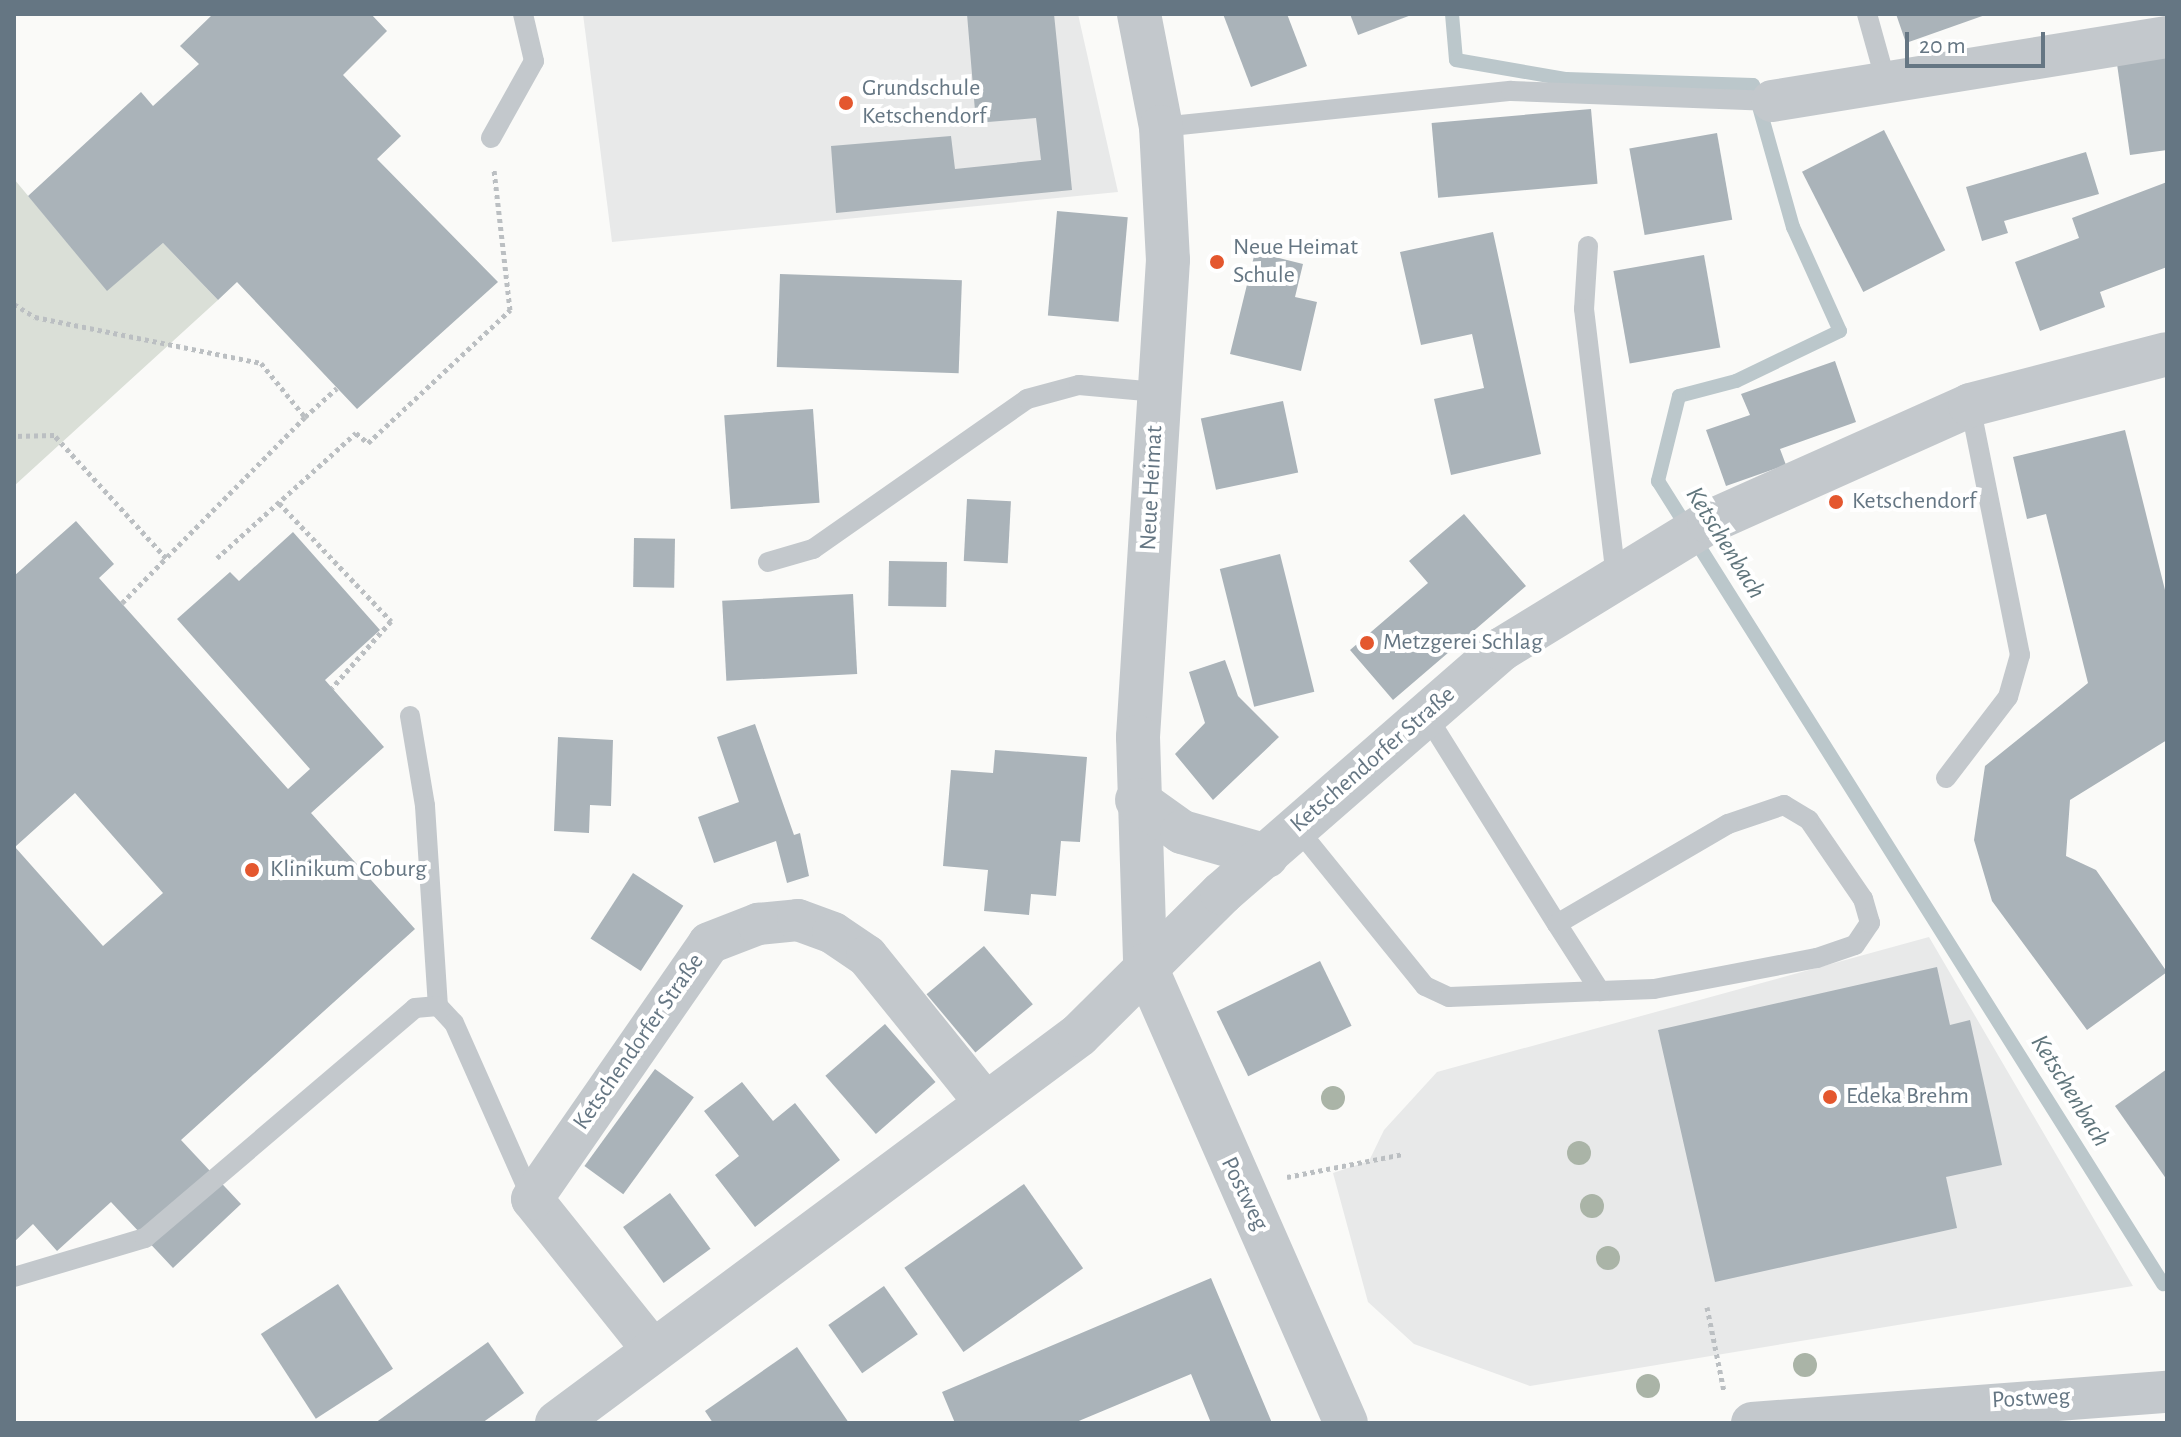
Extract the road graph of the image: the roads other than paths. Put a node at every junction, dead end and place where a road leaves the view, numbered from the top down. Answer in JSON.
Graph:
{"nodes":[{"id":1,"x":523,"y":14,"type":"edge"},
{"id":2,"x":1139,"y":14,"type":"edge"},
{"id":3,"x":1867,"y":14,"type":"edge"},
{"id":4,"x":2167,"y":37,"type":"edge"},
{"id":5,"x":1886,"y":82,"type":"junction"},
{"id":6,"x":1754,"y":100,"type":"joint"},
{"id":7,"x":1161,"y":127,"type":"junction"},
{"id":8,"x":491,"y":138,"type":"road end"},
{"id":9,"x":1588,"y":246,"type":"dead end"},
{"id":10,"x":2167,"y":354,"type":"edge"},
{"id":11,"x":1157,"y":392,"type":"junction"},
{"id":12,"x":1970,"y":405,"type":"junction"},
{"id":13,"x":768,"y":562,"type":"dead end"},
{"id":14,"x":1616,"y":576,"type":"junction"},
{"id":15,"x":1425,"y":713,"type":"junction"},
{"id":16,"x":410,"y":716,"type":"dead end"},
{"id":17,"x":1946,"y":778,"type":"dead end"},
{"id":18,"x":1137,"y":800,"type":"junction"},
{"id":19,"x":1282,"y":842,"type":"junction"},
{"id":20,"x":1557,"y":924,"type":"junction"},
{"id":21,"x":1145,"y":965,"type":"junction"},
{"id":22,"x":1600,"y":991,"type":"junction"},
{"id":23,"x":438,"y":1006,"type":"junction"},
{"id":24,"x":984,"y":1101,"type":"junction"},
{"id":25,"x":532,"y":1199,"type":"junction"},
{"id":26,"x":14,"y":1277,"type":"edge"},
{"id":27,"x":653,"y":1350,"type":"junction"},
{"id":28,"x":2167,"y":1392,"type":"edge"},
{"id":29,"x":1740,"y":1416,"type":"edge"},
{"id":30,"x":557,"y":1423,"type":"edge"},
{"id":31,"x":1346,"y":1423,"type":"edge"}],
"edges":[{"from":1,"to":8,"type":"lane"},
{"from":2,"to":7,"type":"street","name":"Neue Heimat"},
{"from":3,"to":5,"type":"lane"},
{"from":4,"to":5,"type":"street"},
{"from":5,"to":6,"type":"street"},
{"from":6,"to":7,"type":"lane"},
{"from":7,"to":11,"type":"street","name":"Neue Heimat"},
{"from":9,"to":14,"type":"lane"},
{"from":10,"to":12,"type":"street","name":"Ketschendorfer Straße"},
{"from":11,"to":13,"type":"lane"},
{"from":11,"to":18,"type":"street","name":"Neue Heimat"},
{"from":12,"to":14,"type":"street","name":"Ketschendorfer Straße"},
{"from":12,"to":17,"type":"lane"},
{"from":14,"to":15,"type":"street","name":"Ketschendorfer Straße"},
{"from":15,"to":19,"type":"street","name":"Ketschendorfer Straße"},
{"from":15,"to":20,"type":"lane"},
{"from":16,"to":23,"type":"lane"},
{"from":18,"to":19,"type":"street"},
{"from":18,"to":21,"type":"street","name":"Neue Heimat"},
{"from":19,"to":21,"type":"street","name":"Ketschendorfer Straße"},
{"from":19,"to":22,"type":"lane"},
{"from":20,"to":22,"type":"lane"},
{"from":20,"to":22,"type":"lane"},
{"from":21,"to":24,"type":"street","name":"Ketschendorfer Straße"},
{"from":21,"to":31,"type":"street","name":"Postweg"},
{"from":23,"to":25,"type":"lane"},
{"from":23,"to":26,"type":"lane"},
{"from":24,"to":25,"type":"street","name":"Ketschendorfer Straße"},
{"from":24,"to":27,"type":"street","name":"Ketschendorfer Straße"},
{"from":25,"to":27,"type":"street"},
{"from":27,"to":30,"type":"street","name":"Ketschendorfer Straße"},
{"from":28,"to":29,"type":"street","name":"Postweg"}]}
